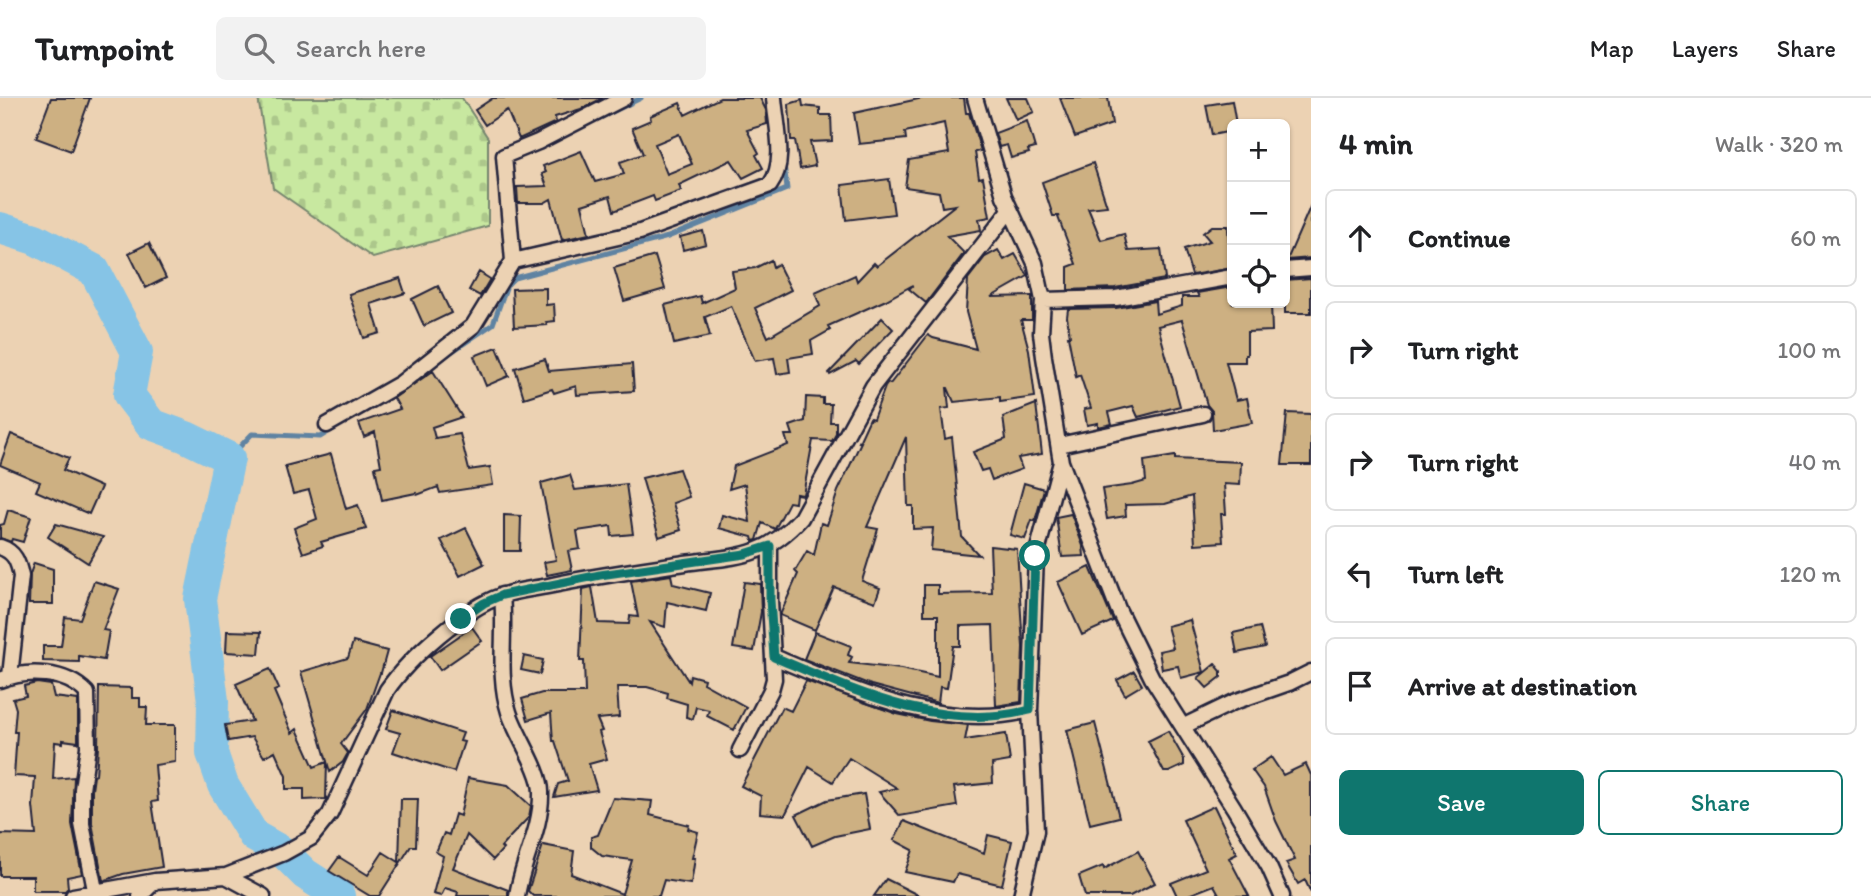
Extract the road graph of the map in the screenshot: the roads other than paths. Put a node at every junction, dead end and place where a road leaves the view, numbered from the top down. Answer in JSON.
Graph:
{"nodes":[{"id":1,"x":624,"y":98,"type":"edge"},
{"id":2,"x":774,"y":98,"type":"edge"},
{"id":3,"x":975,"y":98,"type":"edge"},
{"id":4,"x":1010,"y":210,"type":"junction"},
{"id":5,"x":513,"y":261,"type":"junction"},
{"id":6,"x":1311,"y":268,"type":"edge"},
{"id":7,"x":1290,"y":270,"type":"edge"},
{"id":8,"x":1227,"y":278,"type":"edge"},
{"id":9,"x":1042,"y":300,"type":"junction"},
{"id":10,"x":1202,"y":414,"type":"dead end"},
{"id":11,"x":327,"y":425,"type":"dead end"},
{"id":12,"x":1059,"y":445,"type":"junction"},
{"id":13,"x":1061,"y":462,"type":"junction"},
{"id":14,"x":770,"y":546,"type":"junction"},
{"id":15,"x":0,"y":547,"type":"edge"},
{"id":16,"x":502,"y":595,"type":"junction"},
{"id":17,"x":774,"y":657,"type":"junction"},
{"id":18,"x":1311,"y":672,"type":"edge"},
{"id":19,"x":5,"y":678,"type":"edge"},
{"id":20,"x":1030,"y":710,"type":"junction"},
{"id":21,"x":1184,"y":726,"type":"junction"},
{"id":22,"x":740,"y":750,"type":"dead end"},
{"id":23,"x":226,"y":876,"type":"junction"},
{"id":24,"x":155,"y":881,"type":"junction"},
{"id":25,"x":95,"y":890,"type":"junction"},
{"id":26,"x":73,"y":896,"type":"edge"},
{"id":27,"x":140,"y":896,"type":"edge"},
{"id":28,"x":263,"y":896,"type":"edge"},
{"id":29,"x":517,"y":896,"type":"edge"},
{"id":30,"x":1021,"y":896,"type":"edge"},
{"id":31,"x":1282,"y":896,"type":"edge"}],
"edges":[{"from":1,"to":5,"type":"street"},
{"from":2,"to":5,"type":"street"},
{"from":3,"to":4,"type":"street"},
{"from":4,"to":9,"type":"street"},
{"from":4,"to":14,"type":"street"},
{"from":5,"to":11,"type":"street"},
{"from":6,"to":7,"type":"street"},
{"from":8,"to":9,"type":"street"},
{"from":9,"to":12,"type":"street"},
{"from":10,"to":12,"type":"street"},
{"from":12,"to":13,"type":"street"},
{"from":13,"to":20,"type":"street"},
{"from":13,"to":21,"type":"street"},
{"from":14,"to":16,"type":"street"},
{"from":14,"to":17,"type":"street"},
{"from":15,"to":19,"type":"street"},
{"from":16,"to":23,"type":"street"},
{"from":16,"to":29,"type":"street"},
{"from":17,"to":20,"type":"street"},
{"from":17,"to":22,"type":"street"},
{"from":18,"to":21,"type":"street"},
{"from":19,"to":25,"type":"street"},
{"from":20,"to":30,"type":"street"},
{"from":21,"to":31,"type":"street"},
{"from":23,"to":24,"type":"street"},
{"from":23,"to":28,"type":"street"},
{"from":24,"to":25,"type":"street"},
{"from":24,"to":27,"type":"street"},
{"from":25,"to":26,"type":"street"}]}
